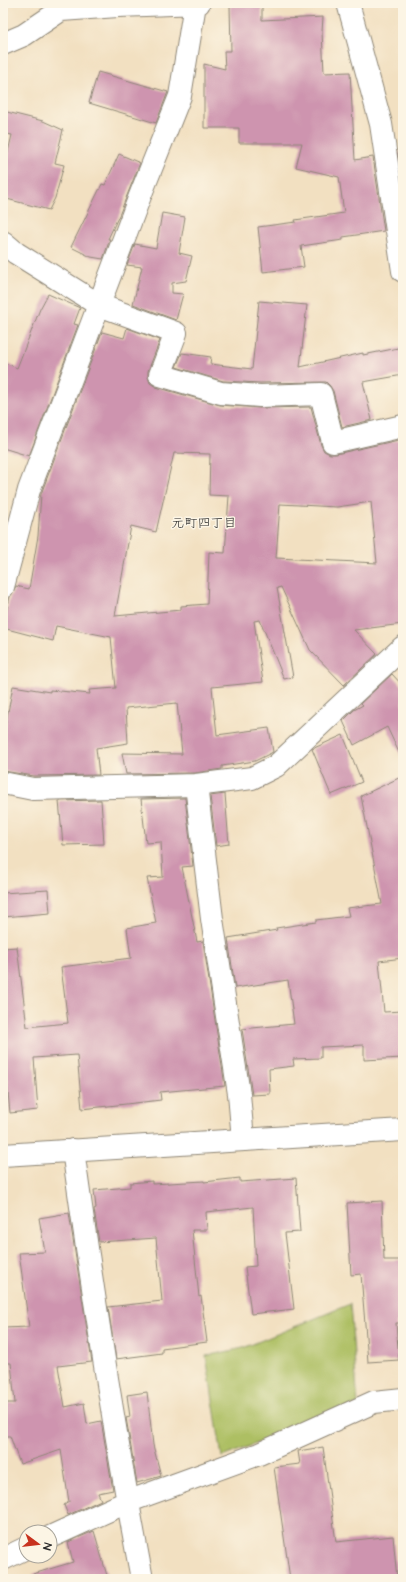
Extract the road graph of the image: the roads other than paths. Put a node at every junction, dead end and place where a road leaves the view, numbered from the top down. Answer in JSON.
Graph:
{"nodes":[{"id":1,"x":197,"y":3,"type":"edge"},
{"id":2,"x":348,"y":3,"type":"edge"},
{"id":3,"x":3,"y":44,"type":"edge"},
{"id":4,"x":3,"y":242,"type":"edge"},
{"id":5,"x":403,"y":271,"type":"edge"},
{"id":6,"x":99,"y":305,"type":"junction"},
{"id":7,"x":403,"y":426,"type":"edge"},
{"id":8,"x":3,"y":587,"type":"edge"},
{"id":9,"x":403,"y":647,"type":"edge"},
{"id":10,"x":3,"y":783,"type":"edge"},
{"id":11,"x":196,"y":785,"type":"junction"},
{"id":12,"x":403,"y":1130,"type":"edge"},
{"id":13,"x":243,"y":1140,"type":"junction"},
{"id":14,"x":73,"y":1150,"type":"junction"},
{"id":15,"x":3,"y":1155,"type":"edge"},
{"id":16,"x":403,"y":1399,"type":"edge"},
{"id":17,"x":127,"y":1502,"type":"junction"},
{"id":18,"x":58,"y":1533,"type":"edge"},
{"id":19,"x":18,"y":1552,"type":"edge"},
{"id":20,"x":3,"y":1559,"type":"edge"},
{"id":21,"x":142,"y":1579,"type":"edge"}],
"edges":[{"from":1,"to":3,"type":"street"},
{"from":1,"to":6,"type":"street"},
{"from":2,"to":5,"type":"street"},
{"from":4,"to":6,"type":"street"},
{"from":6,"to":7,"type":"street"},
{"from":6,"to":8,"type":"street"},
{"from":9,"to":11,"type":"street"},
{"from":10,"to":11,"type":"street"},
{"from":11,"to":13,"type":"street"},
{"from":12,"to":13,"type":"street"},
{"from":13,"to":14,"type":"street"},
{"from":14,"to":15,"type":"street"},
{"from":14,"to":17,"type":"street"},
{"from":16,"to":17,"type":"street"},
{"from":17,"to":18,"type":"street"},
{"from":17,"to":21,"type":"street"},
{"from":19,"to":20,"type":"street"}]}
